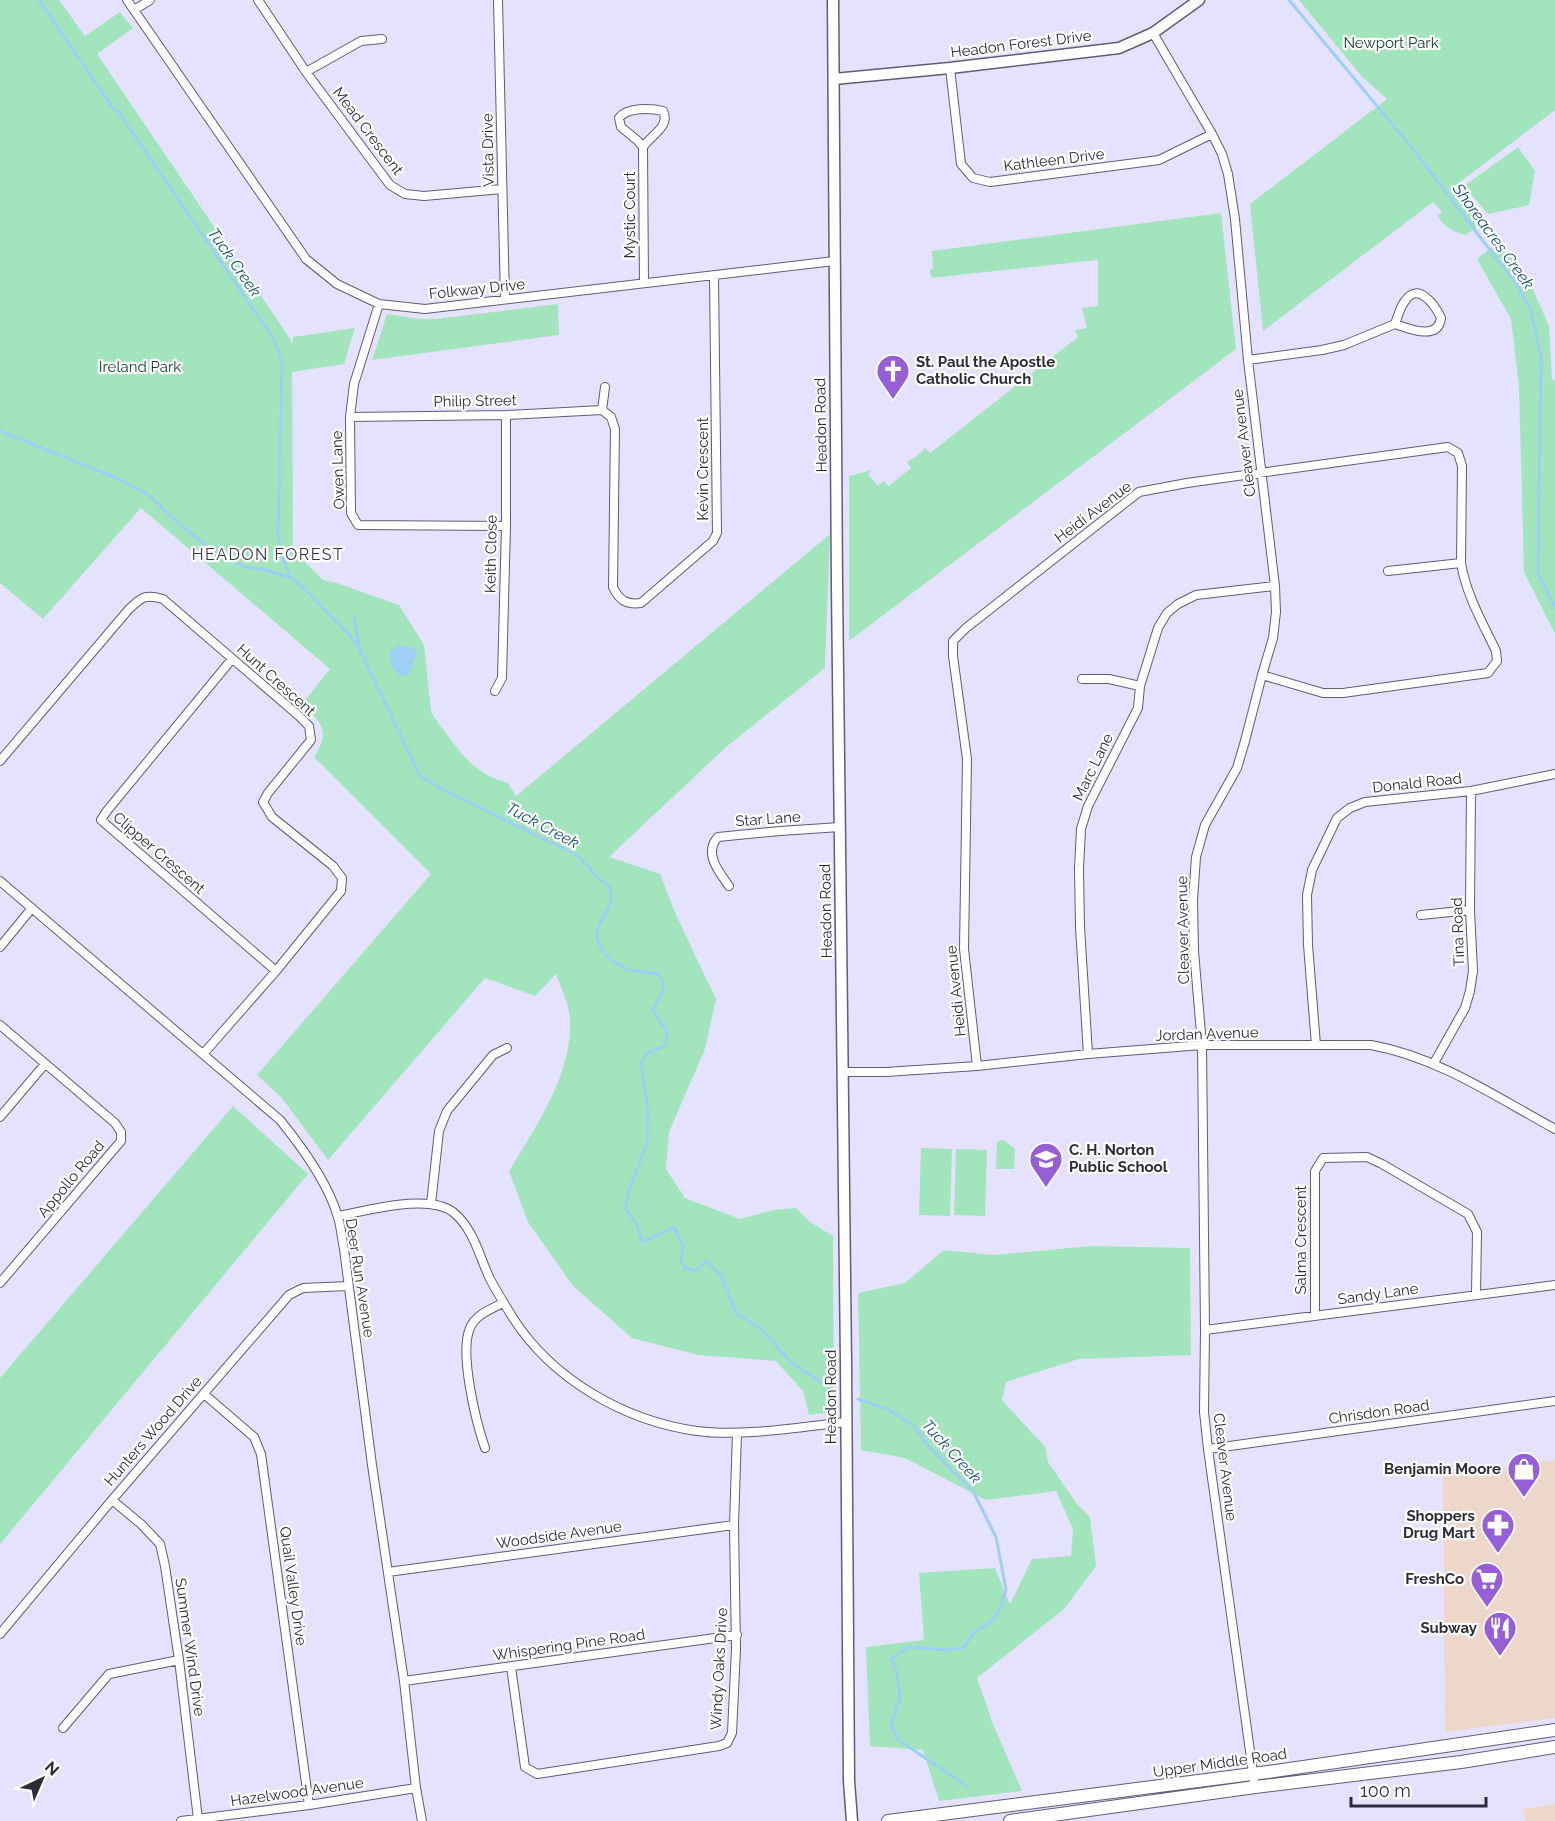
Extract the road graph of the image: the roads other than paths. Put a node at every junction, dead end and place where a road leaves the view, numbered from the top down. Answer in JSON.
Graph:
{"nodes":[{"id":1,"x":127,"y":0,"type":"edge"},
{"id":2,"x":150,"y":0,"type":"edge"},
{"id":3,"x":258,"y":0,"type":"edge"},
{"id":4,"x":498,"y":0,"type":"edge"},
{"id":5,"x":833,"y":0,"type":"edge"},
{"id":6,"x":1199,"y":0,"type":"edge"},
{"id":7,"x":134,"y":10,"type":"junction"},
{"id":8,"x":1153,"y":33,"type":"junction"},
{"id":9,"x":382,"y":39,"type":"dead end"},
{"id":10,"x":950,"y":68,"type":"junction"},
{"id":11,"x":306,"y":72,"type":"junction"},
{"id":12,"x":834,"y":79,"type":"junction"},
{"id":13,"x":1212,"y":134,"type":"junction"},
{"id":14,"x":643,"y":147,"type":"junction"},
{"id":15,"x":502,"y":189,"type":"junction"},
{"id":16,"x":834,"y":261,"type":"junction"},
{"id":17,"x":714,"y":276,"type":"junction"},
{"id":18,"x":644,"y":282,"type":"junction"},
{"id":19,"x":505,"y":299,"type":"junction"},
{"id":20,"x":379,"y":304,"type":"junction"},
{"id":21,"x":1395,"y":324,"type":"junction"},
{"id":22,"x":1248,"y":360,"type":"junction"},
{"id":23,"x":605,"y":387,"type":"dead end"},
{"id":24,"x":602,"y":410,"type":"junction"},
{"id":25,"x":506,"y":415,"type":"junction"},
{"id":26,"x":350,"y":417,"type":"junction"},
{"id":27,"x":1261,"y":473,"type":"junction"},
{"id":28,"x":506,"y":526,"type":"junction"},
{"id":29,"x":1461,"y":563,"type":"junction"},
{"id":30,"x":1388,"y":571,"type":"dead end"},
{"id":31,"x":1275,"y":586,"type":"junction"},
{"id":32,"x":232,"y":659,"type":"junction"},
{"id":33,"x":1262,"y":675,"type":"junction"},
{"id":34,"x":1082,"y":679,"type":"dead end"},
{"id":35,"x":1140,"y":686,"type":"junction"},
{"id":36,"x":495,"y":691,"type":"dead end"},
{"id":37,"x":0,"y":760,"type":"edge"},
{"id":38,"x":1555,"y":774,"type":"edge"},
{"id":39,"x":1471,"y":791,"type":"junction"},
{"id":40,"x":840,"y":827,"type":"junction"},
{"id":41,"x":0,"y":881,"type":"edge"},
{"id":42,"x":729,"y":886,"type":"dead end"},
{"id":43,"x":32,"y":908,"type":"junction"},
{"id":44,"x":1470,"y":910,"type":"junction"},
{"id":45,"x":1421,"y":915,"type":"dead end"},
{"id":46,"x":0,"y":947,"type":"edge"},
{"id":47,"x":276,"y":971,"type":"junction"},
{"id":48,"x":0,"y":1024,"type":"edge"},
{"id":49,"x":1202,"y":1045,"type":"junction"},
{"id":50,"x":1316,"y":1045,"type":"junction"},
{"id":51,"x":507,"y":1048,"type":"dead end"},
{"id":52,"x":204,"y":1053,"type":"junction"},
{"id":53,"x":1088,"y":1054,"type":"junction"},
{"id":54,"x":1434,"y":1063,"type":"junction"},
{"id":55,"x":45,"y":1064,"type":"junction"},
{"id":56,"x":977,"y":1066,"type":"junction"},
{"id":57,"x":842,"y":1072,"type":"junction"},
{"id":58,"x":0,"y":1117,"type":"edge"},
{"id":59,"x":1555,"y":1129,"type":"edge"},
{"id":60,"x":431,"y":1204,"type":"junction"},
{"id":61,"x":338,"y":1216,"type":"junction"},
{"id":62,"x":0,"y":1283,"type":"edge"},
{"id":63,"x":1555,"y":1285,"type":"edge"},
{"id":64,"x":348,"y":1286,"type":"junction"},
{"id":65,"x":1476,"y":1295,"type":"junction"},
{"id":66,"x":503,"y":1303,"type":"junction"},
{"id":67,"x":1315,"y":1316,"type":"junction"},
{"id":68,"x":1205,"y":1330,"type":"junction"},
{"id":69,"x":204,"y":1394,"type":"junction"},
{"id":70,"x":1555,"y":1401,"type":"edge"},
{"id":71,"x":846,"y":1422,"type":"junction"},
{"id":72,"x":737,"y":1433,"type":"junction"},
{"id":73,"x":485,"y":1448,"type":"dead end"},
{"id":74,"x":1208,"y":1449,"type":"junction"},
{"id":75,"x":112,"y":1500,"type":"junction"},
{"id":76,"x":734,"y":1525,"type":"junction"},
{"id":77,"x":388,"y":1572,"type":"junction"},
{"id":78,"x":0,"y":1634,"type":"edge"},
{"id":79,"x":737,"y":1635,"type":"junction"},
{"id":80,"x":179,"y":1660,"type":"junction"},
{"id":81,"x":511,"y":1667,"type":"junction"},
{"id":82,"x":405,"y":1681,"type":"junction"},
{"id":83,"x":63,"y":1728,"type":"dead end"},
{"id":84,"x":1555,"y":1730,"type":"edge"},
{"id":85,"x":1538,"y":1732,"type":"junction"},
{"id":86,"x":1506,"y":1738,"type":"junction"},
{"id":87,"x":1440,"y":1747,"type":"junction"},
{"id":88,"x":1555,"y":1747,"type":"edge"},
{"id":89,"x":1500,"y":1755,"type":"junction"},
{"id":90,"x":1461,"y":1762,"type":"junction"},
{"id":91,"x":1254,"y":1773,"type":"junction"},
{"id":92,"x":1255,"y":1787,"type":"junction"},
{"id":93,"x":416,"y":1788,"type":"junction"},
{"id":94,"x":309,"y":1805,"type":"junction"},
{"id":95,"x":198,"y":1819,"type":"junction"},
{"id":96,"x":181,"y":1821,"type":"edge"},
{"id":97,"x":422,"y":1821,"type":"edge"},
{"id":98,"x":852,"y":1821,"type":"edge"},
{"id":99,"x":888,"y":1821,"type":"edge"},
{"id":100,"x":1010,"y":1821,"type":"edge"}],
"edges":[{"from":1,"to":7,"type":"street","name":"Folkway Drive"},
{"from":2,"to":7,"type":"street"},
{"from":3,"to":11,"type":"street","name":"Mead Crescent"},
{"from":4,"to":15,"type":"street","name":"Vista Drive"},
{"from":5,"to":12,"type":"street","name":"Headon Road"},
{"from":6,"to":8,"type":"street","name":"Headon Forest Drive"},
{"from":7,"to":20,"type":"street","name":"Folkway Drive"},
{"from":8,"to":10,"type":"street","name":"Headon Forest Drive"},
{"from":8,"to":13,"type":"street","name":"Cleaver Avenue"},
{"from":9,"to":11,"type":"street"},
{"from":10,"to":12,"type":"street","name":"Headon Forest Drive"},
{"from":10,"to":13,"type":"street","name":"Kathleen Drive"},
{"from":11,"to":15,"type":"street","name":"Mead Crescent"},
{"from":12,"to":16,"type":"street","name":"Headon Road"},
{"from":13,"to":22,"type":"street","name":"Cleaver Avenue"},
{"from":14,"to":14,"type":"street"},
{"from":14,"to":18,"type":"street","name":"Mystic Court"},
{"from":15,"to":19,"type":"street","name":"Vista Drive"},
{"from":16,"to":17,"type":"street","name":"Folkway Drive"},
{"from":16,"to":40,"type":"street","name":"Headon Road"},
{"from":17,"to":18,"type":"street","name":"Folkway Drive"},
{"from":17,"to":24,"type":"street","name":"Kevin Crescent"},
{"from":18,"to":19,"type":"street","name":"Folkway Drive"},
{"from":19,"to":20,"type":"street","name":"Folkway Drive"},
{"from":20,"to":26,"type":"street","name":"Owen Lane"},
{"from":21,"to":21,"type":"street"},
{"from":21,"to":22,"type":"street"},
{"from":22,"to":27,"type":"street","name":"Cleaver Avenue"},
{"from":23,"to":24,"type":"street"},
{"from":24,"to":25,"type":"street","name":"Philip Street"},
{"from":25,"to":26,"type":"street","name":"Philip Street"},
{"from":25,"to":28,"type":"street","name":"Keith Close"},
{"from":26,"to":28,"type":"street","name":"Owen Lane"},
{"from":27,"to":29,"type":"street","name":"Heidi Avenue"},
{"from":27,"to":31,"type":"street","name":"Cleaver Avenue"},
{"from":27,"to":56,"type":"street","name":"Heidi Avenue"},
{"from":28,"to":36,"type":"street","name":"Keith Close"},
{"from":29,"to":30,"type":"street"},
{"from":29,"to":33,"type":"street","name":"Heidi Avenue"},
{"from":31,"to":33,"type":"street","name":"Cleaver Avenue"},
{"from":31,"to":35,"type":"street","name":"Marc Lane"},
{"from":32,"to":37,"type":"street","name":"Hunt Crescent"},
{"from":32,"to":47,"type":"street","name":"Hunt Crescent"},
{"from":32,"to":47,"type":"street","name":"Clipper Crescent"},
{"from":33,"to":49,"type":"street","name":"Cleaver Avenue"},
{"from":34,"to":35,"type":"street"},
{"from":35,"to":53,"type":"street","name":"Marc Lane"},
{"from":38,"to":39,"type":"street","name":"Donald Road"},
{"from":39,"to":44,"type":"street","name":"Tina Road"},
{"from":39,"to":50,"type":"street","name":"Donald Road"},
{"from":40,"to":42,"type":"street","name":"Star Lane"},
{"from":40,"to":57,"type":"street","name":"Headon Road"},
{"from":41,"to":43,"type":"street","name":"Deer Run Avenue"},
{"from":43,"to":46,"type":"street"},
{"from":43,"to":52,"type":"street","name":"Deer Run Avenue"},
{"from":44,"to":45,"type":"street"},
{"from":44,"to":54,"type":"street","name":"Tina Road"},
{"from":47,"to":52,"type":"street","name":"Hunt Crescent"},
{"from":48,"to":55,"type":"street","name":"Appollo Road"},
{"from":49,"to":50,"type":"street","name":"Jordan Avenue"},
{"from":49,"to":53,"type":"street","name":"Jordan Avenue"},
{"from":49,"to":68,"type":"street","name":"Cleaver Avenue"},
{"from":50,"to":54,"type":"street","name":"Jordan Avenue"},
{"from":51,"to":60,"type":"street"},
{"from":52,"to":61,"type":"street","name":"Deer Run Avenue"},
{"from":53,"to":56,"type":"street","name":"Jordan Avenue"},
{"from":54,"to":59,"type":"street","name":"Jordan Avenue"},
{"from":55,"to":58,"type":"street"},
{"from":55,"to":62,"type":"street","name":"Appollo Road"},
{"from":56,"to":57,"type":"street","name":"Jordan Avenue"},
{"from":57,"to":71,"type":"street","name":"Headon Road"},
{"from":60,"to":61,"type":"street"},
{"from":60,"to":66,"type":"street"},
{"from":61,"to":64,"type":"street","name":"Deer Run Avenue"},
{"from":63,"to":65,"type":"street","name":"Sandy Lane"},
{"from":64,"to":69,"type":"street","name":"Hunters Wood Drive"},
{"from":64,"to":77,"type":"street","name":"Deer Run Avenue"},
{"from":65,"to":67,"type":"street","name":"Sandy Lane"},
{"from":65,"to":67,"type":"street","name":"Salma Crescent"},
{"from":66,"to":72,"type":"street"},
{"from":66,"to":73,"type":"street"},
{"from":67,"to":68,"type":"street","name":"Sandy Lane"},
{"from":68,"to":74,"type":"street","name":"Cleaver Avenue"},
{"from":69,"to":75,"type":"street","name":"Hunters Wood Drive"},
{"from":69,"to":94,"type":"street","name":"Quail Valley Drive"},
{"from":70,"to":74,"type":"street","name":"Chrisdon Road"},
{"from":71,"to":72,"type":"street"},
{"from":71,"to":98,"type":"street","name":"Headon Road"},
{"from":72,"to":76,"type":"street","name":"Windy Oaks Drive"},
{"from":74,"to":91,"type":"street","name":"Cleaver Avenue"},
{"from":75,"to":78,"type":"street","name":"Hunters Wood Drive"},
{"from":75,"to":80,"type":"street","name":"Summer Wind Drive"},
{"from":76,"to":77,"type":"street","name":"Woodside Avenue"},
{"from":76,"to":79,"type":"street","name":"Windy Oaks Drive"},
{"from":77,"to":82,"type":"street","name":"Deer Run Avenue"},
{"from":79,"to":81,"type":"street","name":"Whispering Pine Road"},
{"from":79,"to":81,"type":"street","name":"Windy Oaks Drive"},
{"from":80,"to":83,"type":"street"},
{"from":80,"to":95,"type":"street","name":"Summer Wind Drive"},
{"from":81,"to":82,"type":"street","name":"Whispering Pine Road"},
{"from":82,"to":93,"type":"street","name":"Deer Run Avenue"},
{"from":84,"to":85,"type":"main road","name":"Upper Middle Road"},
{"from":85,"to":86,"type":"main road","name":"Upper Middle Road"},
{"from":85,"to":89,"type":"main road"},
{"from":86,"to":87,"type":"main road","name":"Upper Middle Road"},
{"from":86,"to":90,"type":"main road"},
{"from":87,"to":90,"type":"main road"},
{"from":87,"to":91,"type":"main road","name":"Upper Middle Road"},
{"from":88,"to":89,"type":"main road","name":"Upper Middle Road"},
{"from":89,"to":90,"type":"main road","name":"Upper Middle Road"},
{"from":90,"to":92,"type":"main road","name":"Upper Middle Road"},
{"from":91,"to":92,"type":"street","name":"Cleaver Avenue"},
{"from":91,"to":99,"type":"main road","name":"Upper Middle Road"},
{"from":92,"to":100,"type":"main road","name":"Upper Middle Road"},
{"from":93,"to":94,"type":"street","name":"Hazelwood Avenue"},
{"from":93,"to":97,"type":"street","name":"Deer Run Avenue"},
{"from":94,"to":95,"type":"street","name":"Hazelwood Avenue"},
{"from":95,"to":96,"type":"street","name":"Hazelwood Avenue"}]}
